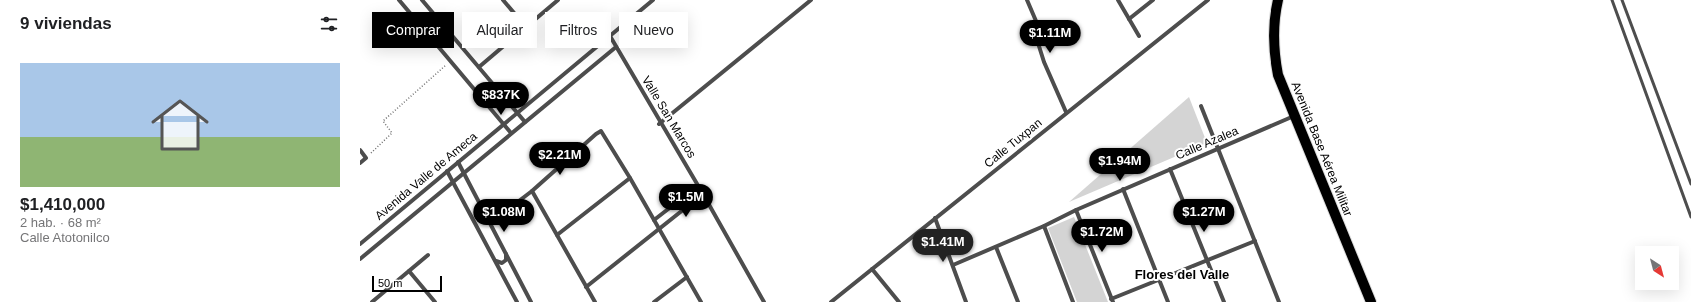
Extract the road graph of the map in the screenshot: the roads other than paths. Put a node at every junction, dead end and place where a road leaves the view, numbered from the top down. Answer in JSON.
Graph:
{"nodes":[{"id":1,"x":399,"y":0,"type":"edge"},
{"id":2,"x":422,"y":0,"type":"edge"},
{"id":3,"x":504,"y":0,"type":"edge"},
{"id":4,"x":558,"y":0,"type":"edge"},
{"id":5,"x":653,"y":0,"type":"edge"},
{"id":6,"x":811,"y":0,"type":"edge"},
{"id":7,"x":1027,"y":0,"type":"edge"},
{"id":8,"x":1118,"y":0,"type":"edge"},
{"id":9,"x":1153,"y":0,"type":"edge"},
{"id":10,"x":1208,"y":0,"type":"edge"},
{"id":11,"x":1278,"y":0,"type":"edge"},
{"id":12,"x":1612,"y":0,"type":"edge"},
{"id":13,"x":1622,"y":0,"type":"edge"},
{"id":14,"x":514,"y":12,"type":"edge"},
{"id":15,"x":537,"y":18,"type":"edge"},
{"id":16,"x":1129,"y":19,"type":"junction"},
{"id":17,"x":611,"y":35,"type":"edge"},
{"id":18,"x":1139,"y":36,"type":"dead end"},
{"id":19,"x":611,"y":38,"type":"edge"},
{"id":20,"x":501,"y":48,"type":"edge"},
{"id":21,"x":596,"y":48,"type":"edge"},
{"id":22,"x":616,"y":48,"type":"junction"},
{"id":23,"x":478,"y":67,"type":"junction"},
{"id":24,"x":1201,"y":106,"type":"dead end"},
{"id":25,"x":1066,"y":112,"type":"junction"},
{"id":26,"x":517,"y":113,"type":"junction"},
{"id":27,"x":1294,"y":116,"type":"junction"},
{"id":28,"x":525,"y":122,"type":"junction"},
{"id":29,"x":660,"y":123,"type":"junction"},
{"id":30,"x":504,"y":125,"type":"junction"},
{"id":31,"x":511,"y":133,"type":"junction"},
{"id":32,"x":1218,"y":149,"type":"junction"},
{"id":33,"x":360,"y":150,"type":"edge"},
{"id":34,"x":458,"y":162,"type":"junction"},
{"id":35,"x":360,"y":163,"type":"edge"},
{"id":36,"x":1170,"y":169,"type":"junction"},
{"id":37,"x":447,"y":171,"type":"junction"},
{"id":38,"x":463,"y":172,"type":"junction"},
{"id":39,"x":630,"y":178,"type":"junction"},
{"id":40,"x":452,"y":182,"type":"junction"},
{"id":41,"x":1691,"y":184,"type":"edge"},
{"id":42,"x":698,"y":186,"type":"junction"},
{"id":43,"x":1123,"y":189,"type":"junction"},
{"id":44,"x":532,"y":191,"type":"junction"},
{"id":45,"x":703,"y":194,"type":"junction"},
{"id":46,"x":511,"y":207,"type":"dead end"},
{"id":47,"x":1076,"y":210,"type":"junction"},
{"id":48,"x":1691,"y":217,"type":"edge"},
{"id":49,"x":935,"y":218,"type":"junction"},
{"id":50,"x":654,"y":220,"type":"junction"},
{"id":51,"x":1044,"y":226,"type":"junction"},
{"id":52,"x":659,"y":229,"type":"junction"},
{"id":53,"x":557,"y":235,"type":"junction"},
{"id":54,"x":1255,"y":241,"type":"junction"},
{"id":55,"x":360,"y":244,"type":"edge"},
{"id":56,"x":996,"y":248,"type":"junction"},
{"id":57,"x":506,"y":253,"type":"junction"},
{"id":58,"x":428,"y":255,"type":"dead end"},
{"id":59,"x":360,"y":259,"type":"edge"},
{"id":60,"x":494,"y":260,"type":"junction"},
{"id":61,"x":1207,"y":260,"type":"junction"},
{"id":62,"x":953,"y":266,"type":"junction"},
{"id":63,"x":872,"y":269,"type":"junction"},
{"id":64,"x":409,"y":271,"type":"junction"},
{"id":65,"x":687,"y":277,"type":"junction"},
{"id":66,"x":1159,"y":279,"type":"junction"},
{"id":67,"x":586,"y":287,"type":"junction"},
{"id":68,"x":1112,"y":300,"type":"edge"},
{"id":69,"x":372,"y":302,"type":"edge"},
{"id":70,"x":435,"y":302,"type":"edge"},
{"id":71,"x":517,"y":302,"type":"edge"},
{"id":72,"x":531,"y":302,"type":"edge"},
{"id":73,"x":595,"y":302,"type":"edge"},
{"id":74,"x":654,"y":302,"type":"edge"},
{"id":75,"x":701,"y":302,"type":"edge"},
{"id":76,"x":764,"y":302,"type":"edge"},
{"id":77,"x":833,"y":302,"type":"edge"},
{"id":78,"x":899,"y":302,"type":"edge"},
{"id":79,"x":966,"y":302,"type":"edge"},
{"id":80,"x":1018,"y":302,"type":"edge"},
{"id":81,"x":1073,"y":302,"type":"edge"},
{"id":82,"x":1168,"y":302,"type":"edge"},
{"id":83,"x":1224,"y":302,"type":"edge"},
{"id":84,"x":1279,"y":302,"type":"edge"},
{"id":85,"x":1371,"y":302,"type":"edge"}],
"edges":[{"from":1,"to":30,"type":"street"},
{"from":2,"to":23,"type":"street"},
{"from":3,"to":14,"type":"street"},
{"from":4,"to":15,"type":"street"},
{"from":5,"to":17,"type":"street","name":"Avenida Valle de Ameca"},
{"from":6,"to":29,"type":"street"},
{"from":7,"to":25,"type":"street"},
{"from":8,"to":16,"type":"street"},
{"from":9,"to":16,"type":"street"},
{"from":10,"to":25,"type":"street","name":"Calle Tuxpan"},
{"from":11,"to":27,"type":"main road","name":"Avenida Base Aérea Militar"},
{"from":12,"to":48,"type":"lane"},
{"from":13,"to":41,"type":"lane"},
{"from":16,"to":18,"type":"street"},
{"from":19,"to":22,"type":"street","name":"Valle San Marcos"},
{"from":20,"to":23,"type":"street"},
{"from":21,"to":26,"type":"street","name":"Avenida Valle de Ameca"},
{"from":22,"to":28,"type":"street"},
{"from":22,"to":29,"type":"street","name":"Valle San Marcos"},
{"from":23,"to":26,"type":"street"},
{"from":24,"to":32,"type":"street"},
{"from":25,"to":49,"type":"street","name":"Calle Tuxpan"},
{"from":26,"to":28,"type":"street"},
{"from":26,"to":30,"type":"street","name":"Avenida Valle de Ameca"},
{"from":27,"to":32,"type":"street","name":"Calle Azalea"},
{"from":27,"to":85,"type":"main road","name":"Avenida Base Aérea Militar"},
{"from":28,"to":31,"type":"street"},
{"from":29,"to":42,"type":"street","name":"Valle San Marcos"},
{"from":30,"to":31,"type":"street"},
{"from":30,"to":34,"type":"street","name":"Avenida Valle de Ameca"},
{"from":31,"to":38,"type":"street"},
{"from":32,"to":36,"type":"street","name":"Calle Azalea"},
{"from":32,"to":54,"type":"street"},
{"from":33,"to":35,"type":"street"},
{"from":34,"to":37,"type":"street","name":"Avenida Valle de Ameca"},
{"from":34,"to":38,"type":"street"},
{"from":36,"to":43,"type":"street","name":"Calle Azalea"},
{"from":36,"to":61,"type":"street"},
{"from":37,"to":40,"type":"street"},
{"from":37,"to":55,"type":"street","name":"Avenida Valle de Ameca"},
{"from":38,"to":40,"type":"street"},
{"from":38,"to":57,"type":"street"},
{"from":39,"to":44,"type":"street"},
{"from":39,"to":50,"type":"street"},
{"from":39,"to":53,"type":"street"},
{"from":40,"to":59,"type":"street"},
{"from":40,"to":60,"type":"street"},
{"from":42,"to":45,"type":"street","name":"Valle San Marcos"},
{"from":42,"to":50,"type":"street"},
{"from":43,"to":47,"type":"street","name":"Calle Azalea"},
{"from":43,"to":66,"type":"street"},
{"from":44,"to":46,"type":"street"},
{"from":44,"to":53,"type":"street"},
{"from":45,"to":52,"type":"street"},
{"from":45,"to":76,"type":"street","name":"Valle San Marcos"},
{"from":47,"to":51,"type":"street","name":"Calle Azalea"},
{"from":47,"to":68,"type":"street"},
{"from":49,"to":62,"type":"street"},
{"from":49,"to":63,"type":"street","name":"Calle Tuxpan"},
{"from":50,"to":52,"type":"street"},
{"from":51,"to":56,"type":"street","name":"Calle Azalea"},
{"from":51,"to":81,"type":"street"},
{"from":52,"to":65,"type":"street"},
{"from":52,"to":67,"type":"street"},
{"from":53,"to":67,"type":"street"},
{"from":54,"to":61,"type":"street"},
{"from":54,"to":84,"type":"street"},
{"from":56,"to":62,"type":"street","name":"Calle Azalea"},
{"from":56,"to":80,"type":"street"},
{"from":57,"to":60,"type":"street"},
{"from":57,"to":72,"type":"street"},
{"from":58,"to":64,"type":"street"},
{"from":60,"to":71,"type":"street"},
{"from":61,"to":66,"type":"street"},
{"from":61,"to":83,"type":"street"},
{"from":62,"to":79,"type":"street"},
{"from":63,"to":77,"type":"street","name":"Calle Tuxpan"},
{"from":63,"to":78,"type":"street"},
{"from":64,"to":69,"type":"street"},
{"from":64,"to":70,"type":"street"},
{"from":65,"to":74,"type":"street"},
{"from":65,"to":75,"type":"street"},
{"from":66,"to":68,"type":"street"},
{"from":66,"to":82,"type":"street"},
{"from":67,"to":73,"type":"street"}]}
